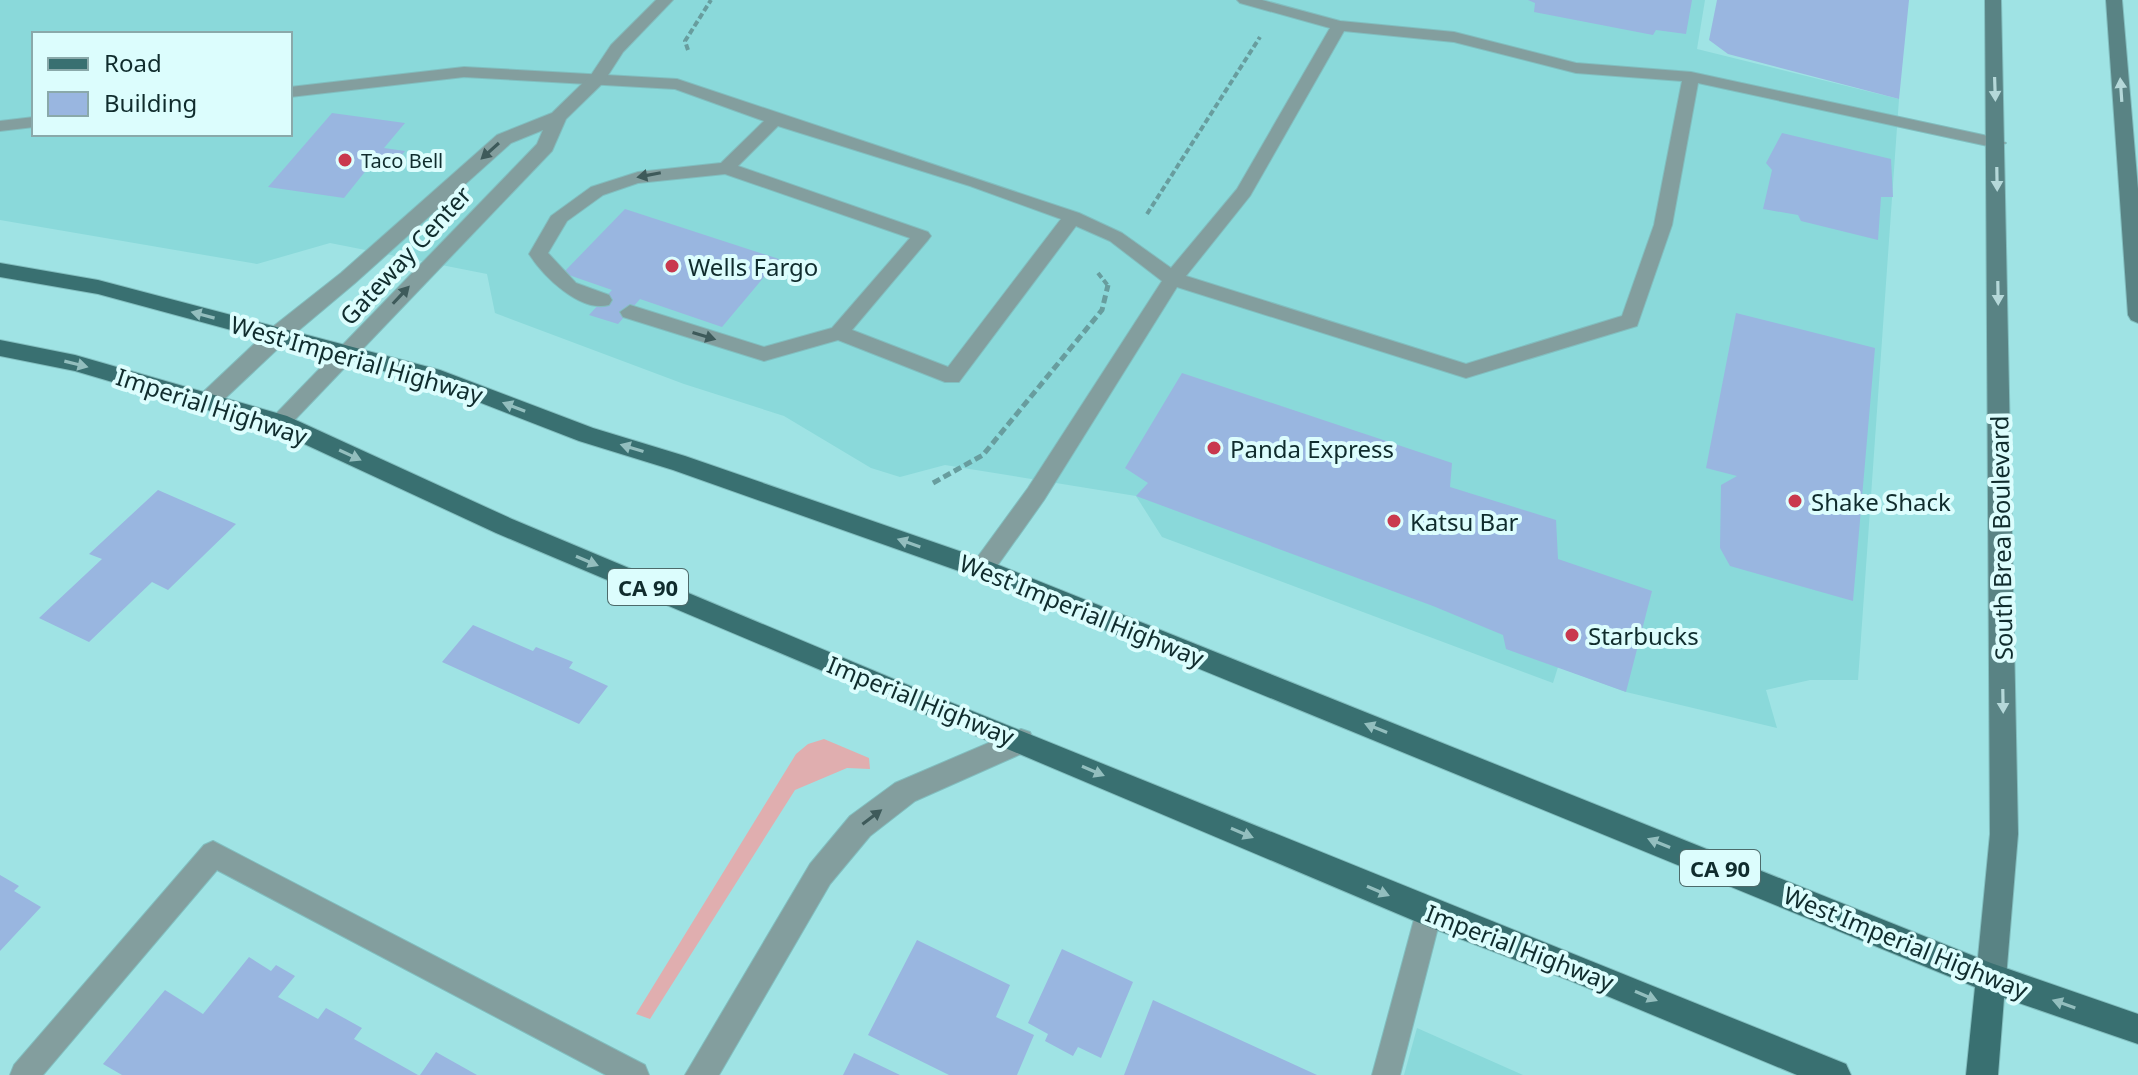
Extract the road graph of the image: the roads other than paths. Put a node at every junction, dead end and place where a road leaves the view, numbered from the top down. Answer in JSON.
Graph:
{"nodes":[{"id":1,"x":665,"y":0,"type":"edge"},
{"id":2,"x":1245,"y":0,"type":"edge"},
{"id":3,"x":1993,"y":0,"type":"edge"},
{"id":4,"x":2114,"y":0,"type":"edge"},
{"id":5,"x":1339,"y":26,"type":"junction"},
{"id":6,"x":1691,"y":77,"type":"junction"},
{"id":7,"x":597,"y":79,"type":"junction"},
{"id":8,"x":292,"y":92,"type":"edge"},
{"id":9,"x":558,"y":117,"type":"junction"},
{"id":10,"x":775,"y":119,"type":"junction"},
{"id":11,"x":32,"y":122,"type":"edge"},
{"id":12,"x":0,"y":126,"type":"edge"},
{"id":13,"x":1997,"y":143,"type":"junction"},
{"id":14,"x":726,"y":168,"type":"junction"},
{"id":15,"x":1073,"y":217,"type":"junction"},
{"id":16,"x":0,"y":270,"type":"edge"},
{"id":17,"x":1173,"y":279,"type":"junction"},
{"id":18,"x":602,"y":300,"type":"dead end"},
{"id":19,"x":630,"y":312,"type":"dead end"},
{"id":20,"x":2138,"y":315,"type":"edge"},
{"id":21,"x":839,"y":333,"type":"junction"},
{"id":22,"x":278,"y":335,"type":"junction"},
{"id":23,"x":0,"y":348,"type":"edge"},
{"id":24,"x":349,"y":353,"type":"junction"},
{"id":25,"x":209,"y":400,"type":"junction"},
{"id":26,"x":279,"y":422,"type":"junction"},
{"id":27,"x":982,"y":569,"type":"junction"},
{"id":28,"x":1021,"y":741,"type":"junction"},
{"id":29,"x":1429,"y":912,"type":"junction"},
{"id":30,"x":1991,"y":978,"type":"junction"},
{"id":31,"x":2138,"y":1029,"type":"edge"},
{"id":32,"x":24,"y":1075,"type":"edge"},
{"id":33,"x":635,"y":1075,"type":"edge"},
{"id":34,"x":701,"y":1075,"type":"edge"},
{"id":35,"x":1386,"y":1075,"type":"edge"},
{"id":36,"x":1835,"y":1075,"type":"edge"},
{"id":37,"x":1982,"y":1075,"type":"edge"}],
"edges":[{"from":1,"to":7,"type":"street","name":"Gateway Center"},
{"from":2,"to":5,"type":"lane"},
{"from":3,"to":13,"type":"main road","name":"South Brea Boulevard","one_way":true},
{"from":20,"to":4,"type":"main road","one_way":true},
{"from":5,"to":6,"type":"lane"},
{"from":5,"to":17,"type":"lane"},
{"from":6,"to":13,"type":"lane"},
{"from":6,"to":17,"type":"lane"},
{"from":7,"to":8,"type":"lane"},
{"from":7,"to":9,"type":"street","name":"Gateway Center"},
{"from":7,"to":10,"type":"lane"},
{"from":9,"to":22,"type":"street","name":"Gateway Center","one_way":true},
{"from":24,"to":9,"type":"street","name":"Gateway Center","one_way":true},
{"from":10,"to":14,"type":"lane"},
{"from":10,"to":15,"type":"lane"},
{"from":11,"to":12,"type":"lane"},
{"from":13,"to":30,"type":"main road","name":"South Brea Boulevard","one_way":true},
{"from":14,"to":18,"type":"lane","one_way":true},
{"from":14,"to":21,"type":"lane"},
{"from":15,"to":17,"type":"lane"},
{"from":15,"to":21,"type":"lane"},
{"from":22,"to":16,"type":"main road","name":"West Imperial Highway","number":"CA 90","one_way":true},
{"from":17,"to":27,"type":"lane"},
{"from":19,"to":21,"type":"lane","one_way":true},
{"from":22,"to":24,"type":"main road","name":"West Imperial Highway","number":"CA 90"},
{"from":22,"to":25,"type":"street","name":"Gateway Center"},
{"from":23,"to":25,"type":"main road","name":"Imperial Highway","number":"CA 90","one_way":true},
{"from":24,"to":26,"type":"street","name":"Gateway Center"},
{"from":27,"to":24,"type":"main road","name":"West Imperial Highway","number":"CA 90","one_way":true},
{"from":25,"to":26,"type":"main road","name":"Imperial Highway","number":"CA 90"},
{"from":26,"to":28,"type":"main road","name":"Imperial Highway","number":"CA 90","one_way":true},
{"from":30,"to":27,"type":"main road","name":"West Imperial Highway","number":"CA 90","one_way":true},
{"from":28,"to":29,"type":"main road","name":"Imperial Highway","number":"CA 90","one_way":true},
{"from":34,"to":28,"type":"street","one_way":true},
{"from":29,"to":35,"type":"lane"},
{"from":29,"to":36,"type":"main road","name":"Imperial Highway","number":"CA 90","one_way":true},
{"from":31,"to":30,"type":"main road","name":"West Imperial Highway","number":"CA 90","one_way":true},
{"from":30,"to":37,"type":"main road","name":"South Brea Boulevard"},
{"from":32,"to":33,"type":"lane"}]}
